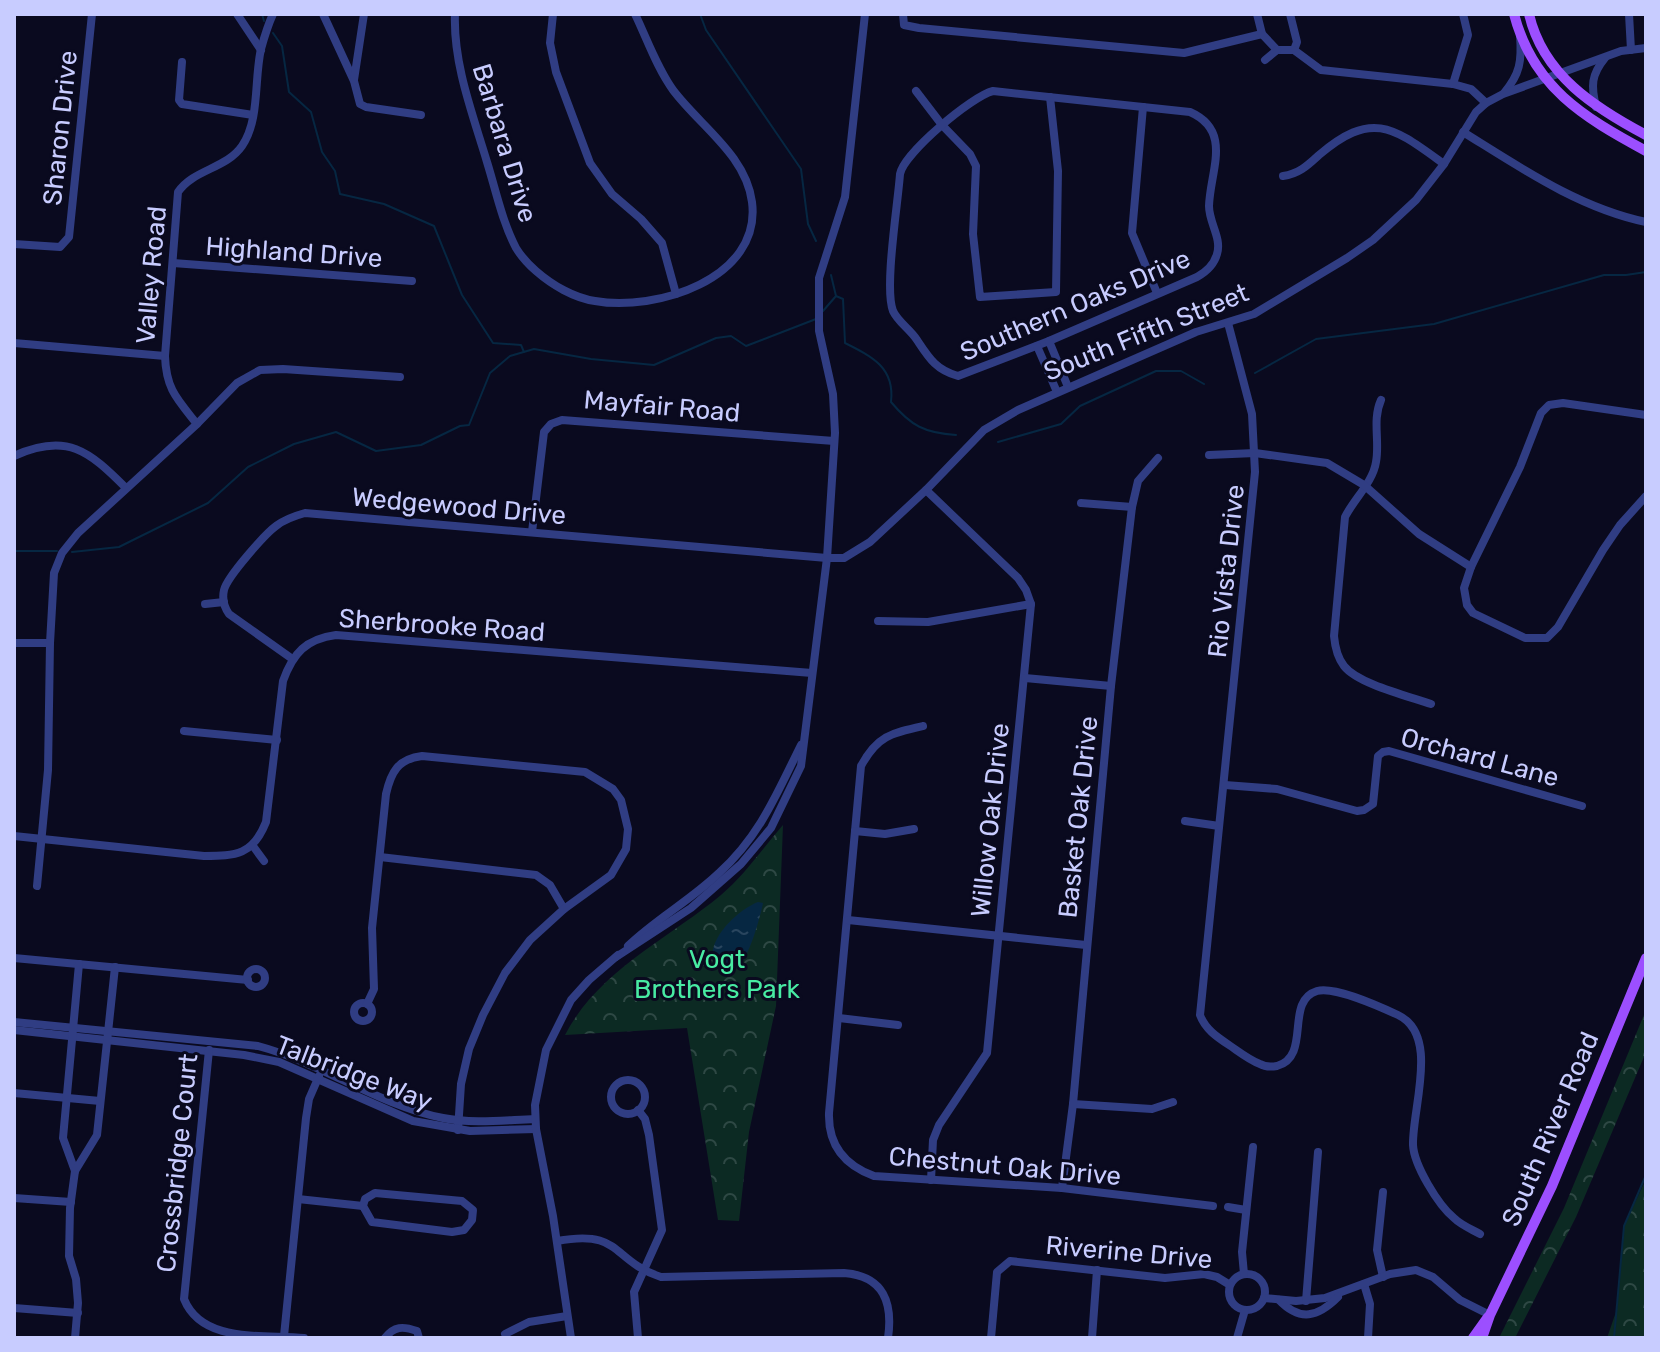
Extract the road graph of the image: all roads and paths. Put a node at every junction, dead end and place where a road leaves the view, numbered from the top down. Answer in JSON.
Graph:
{"nodes":[{"id":1,"x":92,"y":14,"type":"edge"},
{"id":2,"x":237,"y":14,"type":"edge"},
{"id":3,"x":273,"y":14,"type":"edge"},
{"id":4,"x":323,"y":14,"type":"edge"},
{"id":5,"x":364,"y":14,"type":"edge"},
{"id":6,"x":455,"y":14,"type":"edge"},
{"id":7,"x":553,"y":14,"type":"edge"},
{"id":8,"x":635,"y":14,"type":"edge"},
{"id":9,"x":865,"y":14,"type":"edge"},
{"id":10,"x":903,"y":14,"type":"edge"},
{"id":11,"x":1257,"y":14,"type":"edge"},
{"id":12,"x":1290,"y":14,"type":"edge"},
{"id":13,"x":1463,"y":14,"type":"edge"},
{"id":14,"x":1514,"y":14,"type":"edge"},
{"id":15,"x":1529,"y":14,"type":"edge"},
{"id":16,"x":1629,"y":14,"type":"edge"},
{"id":17,"x":1519,"y":31,"type":"junction"},
{"id":18,"x":1262,"y":34,"type":"junction"},
{"id":19,"x":1646,"y":48,"type":"edge"},
{"id":20,"x":261,"y":50,"type":"junction"},
{"id":21,"x":1277,"y":50,"type":"junction"},
{"id":22,"x":1294,"y":50,"type":"junction"},
{"id":23,"x":1631,"y":50,"type":"junction"},
{"id":24,"x":1605,"y":57,"type":"junction"},
{"id":25,"x":1265,"y":60,"type":"dead end"},
{"id":26,"x":182,"y":62,"type":"dead end"},
{"id":27,"x":1560,"y":74,"type":"junction"},
{"id":28,"x":1547,"y":78,"type":"junction"},
{"id":29,"x":354,"y":81,"type":"junction"},
{"id":30,"x":1453,"y":84,"type":"junction"},
{"id":31,"x":916,"y":91,"type":"dead end"},
{"id":32,"x":1503,"y":94,"type":"junction"},
{"id":33,"x":1050,"y":97,"type":"junction"},
{"id":34,"x":1486,"y":103,"type":"junction"},
{"id":35,"x":1143,"y":107,"type":"junction"},
{"id":36,"x":1596,"y":108,"type":"junction"},
{"id":37,"x":253,"y":115,"type":"junction"},
{"id":38,"x":421,"y":115,"type":"dead end"},
{"id":39,"x":942,"y":125,"type":"junction"},
{"id":40,"x":1463,"y":132,"type":"junction"},
{"id":41,"x":1646,"y":135,"type":"edge"},
{"id":42,"x":1646,"y":151,"type":"edge"},
{"id":43,"x":1444,"y":164,"type":"junction"},
{"id":44,"x":1283,"y":176,"type":"dead end"},
{"id":45,"x":1646,"y":222,"type":"edge"},
{"id":46,"x":14,"y":244,"type":"edge"},
{"id":47,"x":173,"y":263,"type":"junction"},
{"id":48,"x":412,"y":281,"type":"dead end"},
{"id":49,"x":1157,"y":293,"type":"junction"},
{"id":50,"x":676,"y":294,"type":"junction"},
{"id":51,"x":1228,"y":323,"type":"junction"},
{"id":52,"x":1049,"y":341,"type":"junction"},
{"id":53,"x":14,"y":343,"type":"edge"},
{"id":54,"x":1037,"y":346,"type":"junction"},
{"id":55,"x":165,"y":356,"type":"junction"},
{"id":56,"x":400,"y":377,"type":"dead end"},
{"id":57,"x":1068,"y":387,"type":"junction"},
{"id":58,"x":1057,"y":392,"type":"junction"},
{"id":59,"x":1381,"y":400,"type":"dead end"},
{"id":60,"x":1646,"y":415,"type":"edge"},
{"id":61,"x":197,"y":424,"type":"junction"},
{"id":62,"x":834,"y":441,"type":"junction"},
{"id":63,"x":1255,"y":453,"type":"junction"},
{"id":64,"x":1209,"y":455,"type":"dead end"},
{"id":65,"x":14,"y":456,"type":"edge"},
{"id":66,"x":1158,"y":458,"type":"dead end"},
{"id":67,"x":1364,"y":485,"type":"junction"},
{"id":68,"x":126,"y":488,"type":"junction"},
{"id":69,"x":926,"y":490,"type":"junction"},
{"id":70,"x":1646,"y":496,"type":"edge"},
{"id":71,"x":1081,"y":503,"type":"dead end"},
{"id":72,"x":1132,"y":507,"type":"junction"},
{"id":73,"x":532,"y":532,"type":"junction"},
{"id":74,"x":827,"y":558,"type":"junction"},
{"id":75,"x":1471,"y":567,"type":"junction"},
{"id":76,"x":224,"y":602,"type":"junction"},
{"id":77,"x":205,"y":604,"type":"dead end"},
{"id":78,"x":1031,"y":604,"type":"junction"},
{"id":79,"x":878,"y":621,"type":"dead end"},
{"id":80,"x":14,"y":643,"type":"edge"},
{"id":81,"x":50,"y":643,"type":"junction"},
{"id":82,"x":291,"y":658,"type":"junction"},
{"id":83,"x":1342,"y":665,"type":"junction"},
{"id":84,"x":1333,"y":671,"type":"dead end"},
{"id":85,"x":812,"y":673,"type":"junction"},
{"id":86,"x":1025,"y":678,"type":"junction"},
{"id":87,"x":1111,"y":686,"type":"junction"},
{"id":88,"x":1431,"y":704,"type":"dead end"},
{"id":89,"x":923,"y":726,"type":"dead end"},
{"id":90,"x":184,"y":731,"type":"dead end"},
{"id":91,"x":277,"y":740,"type":"junction"},
{"id":92,"x":1225,"y":785,"type":"junction"},
{"id":93,"x":1582,"y":806,"type":"dead end"},
{"id":94,"x":1185,"y":821,"type":"dead end"},
{"id":95,"x":1219,"y":826,"type":"junction"},
{"id":96,"x":914,"y":829,"type":"dead end"},
{"id":97,"x":855,"y":831,"type":"junction"},
{"id":98,"x":14,"y":836,"type":"edge"},
{"id":99,"x":41,"y":838,"type":"junction"},
{"id":100,"x":253,"y":846,"type":"junction"},
{"id":101,"x":380,"y":857,"type":"junction"},
{"id":102,"x":264,"y":861,"type":"dead end"},
{"id":103,"x":37,"y":886,"type":"dead end"},
{"id":104,"x":564,"y":909,"type":"junction"},
{"id":105,"x":848,"y":920,"type":"junction"},
{"id":106,"x":999,"y":934,"type":"junction"},
{"id":107,"x":1086,"y":945,"type":"junction"},
{"id":108,"x":14,"y":958,"type":"edge"},
{"id":109,"x":1646,"y":958,"type":"edge"},
{"id":110,"x":79,"y":964,"type":"junction"},
{"id":111,"x":115,"y":967,"type":"junction"},
{"id":112,"x":248,"y":980,"type":"dead end"},
{"id":113,"x":367,"y":1004,"type":"dead end"},
{"id":114,"x":839,"y":1018,"type":"junction"},
{"id":115,"x":14,"y":1022,"type":"edge"},
{"id":116,"x":898,"y":1025,"type":"dead end"},
{"id":117,"x":109,"y":1029,"type":"junction"},
{"id":118,"x":14,"y":1030,"type":"edge"},
{"id":119,"x":72,"y":1032,"type":"junction"},
{"id":120,"x":108,"y":1040,"type":"junction"},
{"id":121,"x":209,"y":1041,"type":"junction"},
{"id":122,"x":209,"y":1051,"type":"junction"},
{"id":123,"x":320,"y":1074,"type":"junction"},
{"id":124,"x":14,"y":1093,"type":"edge"},
{"id":125,"x":67,"y":1097,"type":"junction"},
{"id":126,"x":100,"y":1101,"type":"junction"},
{"id":127,"x":1173,"y":1102,"type":"dead end"},
{"id":128,"x":1073,"y":1104,"type":"junction"},
{"id":129,"x":638,"y":1110,"type":"junction"},
{"id":130,"x":459,"y":1120,"type":"junction"},
{"id":131,"x":536,"y":1124,"type":"junction"},
{"id":132,"x":458,"y":1130,"type":"junction"},
{"id":133,"x":1253,"y":1147,"type":"dead end"},
{"id":134,"x":1318,"y":1152,"type":"dead end"},
{"id":135,"x":75,"y":1171,"type":"junction"},
{"id":136,"x":931,"y":1180,"type":"junction"},
{"id":137,"x":1062,"y":1188,"type":"junction"},
{"id":138,"x":1383,"y":1192,"type":"dead end"},
{"id":139,"x":14,"y":1198,"type":"edge"},
{"id":140,"x":298,"y":1199,"type":"junction"},
{"id":141,"x":71,"y":1202,"type":"junction"},
{"id":142,"x":363,"y":1206,"type":"junction"},
{"id":143,"x":1213,"y":1206,"type":"dead end"},
{"id":144,"x":1228,"y":1207,"type":"dead end"},
{"id":145,"x":1246,"y":1210,"type":"junction"},
{"id":146,"x":1480,"y":1234,"type":"dead end"},
{"id":147,"x":557,"y":1241,"type":"junction"},
{"id":148,"x":1097,"y":1270,"type":"junction"},
{"id":149,"x":644,"y":1271,"type":"junction"},
{"id":150,"x":1244,"y":1274,"type":"junction"},
{"id":151,"x":1383,"y":1277,"type":"junction"},
{"id":152,"x":1364,"y":1284,"type":"junction"},
{"id":153,"x":1230,"y":1285,"type":"junction"},
{"id":154,"x":1340,"y":1294,"type":"junction"},
{"id":155,"x":1264,"y":1298,"type":"junction"},
{"id":156,"x":1278,"y":1300,"type":"junction"},
{"id":157,"x":1306,"y":1301,"type":"junction"},
{"id":158,"x":14,"y":1308,"type":"edge"},
{"id":159,"x":1245,"y":1310,"type":"junction"},
{"id":160,"x":78,"y":1313,"type":"junction"},
{"id":161,"x":1490,"y":1315,"type":"junction"},
{"id":162,"x":567,"y":1316,"type":"junction"},
{"id":163,"x":505,"y":1334,"type":"dead end"},
{"id":164,"x":284,"y":1336,"type":"junction"},
{"id":165,"x":75,"y":1338,"type":"edge"},
{"id":166,"x":304,"y":1338,"type":"edge"},
{"id":167,"x":385,"y":1338,"type":"edge"},
{"id":168,"x":419,"y":1338,"type":"edge"},
{"id":169,"x":571,"y":1338,"type":"edge"},
{"id":170,"x":638,"y":1338,"type":"edge"},
{"id":171,"x":888,"y":1338,"type":"edge"},
{"id":172,"x":991,"y":1338,"type":"edge"},
{"id":173,"x":1092,"y":1338,"type":"edge"},
{"id":174,"x":1237,"y":1338,"type":"edge"},
{"id":175,"x":1368,"y":1338,"type":"edge"},
{"id":176,"x":1473,"y":1338,"type":"edge"},
{"id":177,"x":1482,"y":1338,"type":"edge"}],
"edges":[{"from":1,"to":46,"type":"street","name":"Sharon Drive"},
{"from":2,"to":20,"type":"street"},
{"from":3,"to":20,"type":"street","name":"Valley Road"},
{"from":4,"to":29,"type":"street"},
{"from":5,"to":29,"type":"street"},
{"from":6,"to":50,"type":"street","name":"Barbara Drive"},
{"from":7,"to":50,"type":"street"},
{"from":8,"to":50,"type":"street","name":"Barbara Drive"},
{"from":9,"to":62,"type":"street"},
{"from":10,"to":18,"type":"street"},
{"from":11,"to":18,"type":"street"},
{"from":12,"to":22,"type":"street"},
{"from":13,"to":30,"type":"street"},
{"from":14,"to":17,"type":"main road"},
{"from":15,"to":27,"type":"main road"},
{"from":16,"to":23,"type":"street"},
{"from":17,"to":28,"type":"main road"},
{"from":17,"to":32,"type":"street"},
{"from":18,"to":21,"type":"street"},
{"from":19,"to":23,"type":"street","name":"South Fifth Street"},
{"from":20,"to":37,"type":"street","name":"Valley Road"},
{"from":21,"to":22,"type":"street"},
{"from":21,"to":25,"type":"street"},
{"from":22,"to":30,"type":"street"},
{"from":23,"to":24,"type":"street","name":"South Fifth Street"},
{"from":24,"to":27,"type":"street","name":"South Fifth Street"},
{"from":24,"to":36,"type":"street"},
{"from":26,"to":37,"type":"street"},
{"from":27,"to":28,"type":"street","name":"South Fifth Street"},
{"from":27,"to":36,"type":"main road"},
{"from":28,"to":32,"type":"street","name":"South Fifth Street"},
{"from":28,"to":42,"type":"main road"},
{"from":29,"to":38,"type":"street"},
{"from":30,"to":34,"type":"street"},
{"from":31,"to":39,"type":"street"},
{"from":32,"to":34,"type":"street","name":"South Fifth Street"},
{"from":33,"to":35,"type":"street","name":"Southern Oaks Drive"},
{"from":33,"to":39,"type":"street","name":"Southern Oaks Drive"},
{"from":33,"to":39,"type":"street"},
{"from":34,"to":40,"type":"street","name":"South Fifth Street"},
{"from":35,"to":49,"type":"street"},
{"from":35,"to":49,"type":"street","name":"Southern Oaks Drive"},
{"from":36,"to":41,"type":"main road"},
{"from":37,"to":47,"type":"street","name":"Valley Road"},
{"from":39,"to":54,"type":"street","name":"Southern Oaks Drive"},
{"from":40,"to":43,"type":"street","name":"South Fifth Street"},
{"from":40,"to":45,"type":"street"},
{"from":43,"to":44,"type":"street"},
{"from":43,"to":51,"type":"street","name":"South Fifth Street"},
{"from":47,"to":48,"type":"street","name":"Highland Drive"},
{"from":47,"to":55,"type":"street","name":"Valley Road"},
{"from":49,"to":52,"type":"street","name":"Southern Oaks Drive"},
{"from":51,"to":57,"type":"street","name":"South Fifth Street"},
{"from":51,"to":63,"type":"street","name":"Rio Vista Drive"},
{"from":52,"to":54,"type":"street","name":"Southern Oaks Drive"},
{"from":52,"to":57,"type":"street"},
{"from":53,"to":55,"type":"street"},
{"from":54,"to":58,"type":"street"},
{"from":55,"to":61,"type":"street","name":"Valley Road"},
{"from":56,"to":61,"type":"street"},
{"from":57,"to":58,"type":"street","name":"South Fifth Street"},
{"from":58,"to":69,"type":"street","name":"South Fifth Street"},
{"from":59,"to":67,"type":"street"},
{"from":60,"to":75,"type":"street"},
{"from":61,"to":68,"type":"street"},
{"from":62,"to":73,"type":"street","name":"Mayfair Road"},
{"from":62,"to":74,"type":"street"},
{"from":63,"to":64,"type":"street"},
{"from":63,"to":67,"type":"street"},
{"from":63,"to":92,"type":"street","name":"Rio Vista Drive"},
{"from":65,"to":68,"type":"street"},
{"from":66,"to":72,"type":"street","name":"Basket Oak Drive"},
{"from":67,"to":75,"type":"street"},
{"from":67,"to":83,"type":"street"},
{"from":68,"to":81,"type":"street"},
{"from":69,"to":74,"type":"street","name":"South Fifth Street"},
{"from":69,"to":78,"type":"street"},
{"from":70,"to":75,"type":"street"},
{"from":71,"to":72,"type":"street"},
{"from":72,"to":87,"type":"street","name":"Basket Oak Drive"},
{"from":73,"to":74,"type":"street","name":"Wedgewood Drive"},
{"from":73,"to":76,"type":"street","name":"Wedgewood Drive"},
{"from":74,"to":85,"type":"street"},
{"from":76,"to":77,"type":"street"},
{"from":76,"to":82,"type":"street"},
{"from":78,"to":79,"type":"street"},
{"from":78,"to":86,"type":"street","name":"Willow Oak Drive"},
{"from":80,"to":81,"type":"street"},
{"from":81,"to":99,"type":"street"},
{"from":82,"to":85,"type":"street","name":"Sherbrooke Road"},
{"from":82,"to":91,"type":"street"},
{"from":83,"to":84,"type":"street"},
{"from":83,"to":88,"type":"street"},
{"from":85,"to":131,"type":"street"},
{"from":86,"to":87,"type":"street"},
{"from":86,"to":106,"type":"street","name":"Willow Oak Drive"},
{"from":87,"to":107,"type":"street","name":"Basket Oak Drive"},
{"from":89,"to":97,"type":"street","name":"Chestnut Oak Drive"},
{"from":90,"to":91,"type":"street"},
{"from":91,"to":100,"type":"street"},
{"from":92,"to":93,"type":"street","name":"Orchard Lane"},
{"from":92,"to":95,"type":"street","name":"Rio Vista Drive"},
{"from":94,"to":95,"type":"street"},
{"from":95,"to":146,"type":"street","name":"Rio Vista Drive"},
{"from":96,"to":97,"type":"street"},
{"from":97,"to":105,"type":"street","name":"Chestnut Oak Drive"},
{"from":98,"to":99,"type":"street"},
{"from":99,"to":100,"type":"street"},
{"from":99,"to":103,"type":"street"},
{"from":100,"to":102,"type":"street"},
{"from":101,"to":104,"type":"street"},
{"from":101,"to":104,"type":"street"},
{"from":101,"to":113,"type":"street"},
{"from":104,"to":130,"type":"street"},
{"from":105,"to":106,"type":"street"},
{"from":105,"to":114,"type":"street","name":"Chestnut Oak Drive"},
{"from":106,"to":107,"type":"street"},
{"from":106,"to":136,"type":"street","name":"Willow Oak Drive"},
{"from":107,"to":128,"type":"street","name":"Basket Oak Drive"},
{"from":108,"to":110,"type":"street"},
{"from":109,"to":161,"type":"main road","name":"South River Road"},
{"from":110,"to":111,"type":"street"},
{"from":110,"to":119,"type":"street"},
{"from":111,"to":112,"type":"street"},
{"from":111,"to":117,"type":"street"},
{"from":114,"to":116,"type":"street"},
{"from":114,"to":136,"type":"street","name":"Chestnut Oak Drive"},
{"from":115,"to":119,"type":"street","name":"Talbridge Way"},
{"from":117,"to":119,"type":"street","name":"Talbridge Way"},
{"from":117,"to":120,"type":"street"},
{"from":117,"to":121,"type":"street","name":"Talbridge Way"},
{"from":118,"to":119,"type":"street","name":"Talbridge Way"},
{"from":119,"to":120,"type":"street","name":"Talbridge Way"},
{"from":119,"to":125,"type":"street"},
{"from":120,"to":122,"type":"street","name":"Talbridge Way"},
{"from":120,"to":126,"type":"street"},
{"from":121,"to":122,"type":"street","name":"Crossbridge Court"},
{"from":121,"to":123,"type":"street","name":"Talbridge Way"},
{"from":122,"to":123,"type":"street","name":"Talbridge Way"},
{"from":122,"to":164,"type":"street","name":"Crossbridge Court"},
{"from":123,"to":130,"type":"street","name":"Talbridge Way"},
{"from":123,"to":132,"type":"street","name":"Talbridge Way"},
{"from":123,"to":140,"type":"street"},
{"from":124,"to":125,"type":"street"},
{"from":125,"to":126,"type":"street"},
{"from":125,"to":135,"type":"street"},
{"from":126,"to":135,"type":"street"},
{"from":127,"to":128,"type":"street"},
{"from":128,"to":137,"type":"street","name":"Basket Oak Drive"},
{"from":129,"to":129,"type":"street"},
{"from":129,"to":149,"type":"street"},
{"from":130,"to":131,"type":"street","name":"Talbridge Way"},
{"from":130,"to":132,"type":"street"},
{"from":131,"to":132,"type":"street","name":"Talbridge Way"},
{"from":131,"to":147,"type":"street"},
{"from":133,"to":145,"type":"street"},
{"from":134,"to":157,"type":"street"},
{"from":135,"to":141,"type":"street"},
{"from":136,"to":137,"type":"street","name":"Chestnut Oak Drive"},
{"from":137,"to":143,"type":"street","name":"Chestnut Oak Drive"},
{"from":138,"to":151,"type":"street"},
{"from":139,"to":141,"type":"street"},
{"from":140,"to":142,"type":"street"},
{"from":140,"to":164,"type":"street"},
{"from":141,"to":160,"type":"street"},
{"from":142,"to":142,"type":"street"},
{"from":144,"to":145,"type":"street"},
{"from":145,"to":150,"type":"street"},
{"from":147,"to":149,"type":"street"},
{"from":147,"to":162,"type":"street"},
{"from":148,"to":153,"type":"street","name":"Riverine Drive"},
{"from":148,"to":172,"type":"street","name":"Riverine Drive"},
{"from":148,"to":173,"type":"street"},
{"from":149,"to":170,"type":"street"},
{"from":149,"to":171,"type":"street"},
{"from":150,"to":153,"type":"street"},
{"from":150,"to":155,"type":"street"},
{"from":151,"to":152,"type":"street"},
{"from":151,"to":161,"type":"street"},
{"from":152,"to":154,"type":"street"},
{"from":152,"to":175,"type":"street"},
{"from":153,"to":159,"type":"street"},
{"from":154,"to":156,"type":"street"},
{"from":154,"to":157,"type":"street"},
{"from":155,"to":156,"type":"street"},
{"from":155,"to":159,"type":"street"},
{"from":156,"to":157,"type":"street"},
{"from":158,"to":160,"type":"street"},
{"from":159,"to":174,"type":"street"},
{"from":160,"to":165,"type":"street"},
{"from":161,"to":176,"type":"main road","name":"South River Road"},
{"from":161,"to":177,"type":"main road","name":"South River Road"},
{"from":162,"to":163,"type":"street"},
{"from":162,"to":169,"type":"street"},
{"from":164,"to":166,"type":"street","name":"Crossbridge Court"},
{"from":167,"to":168,"type":"street"}]}
